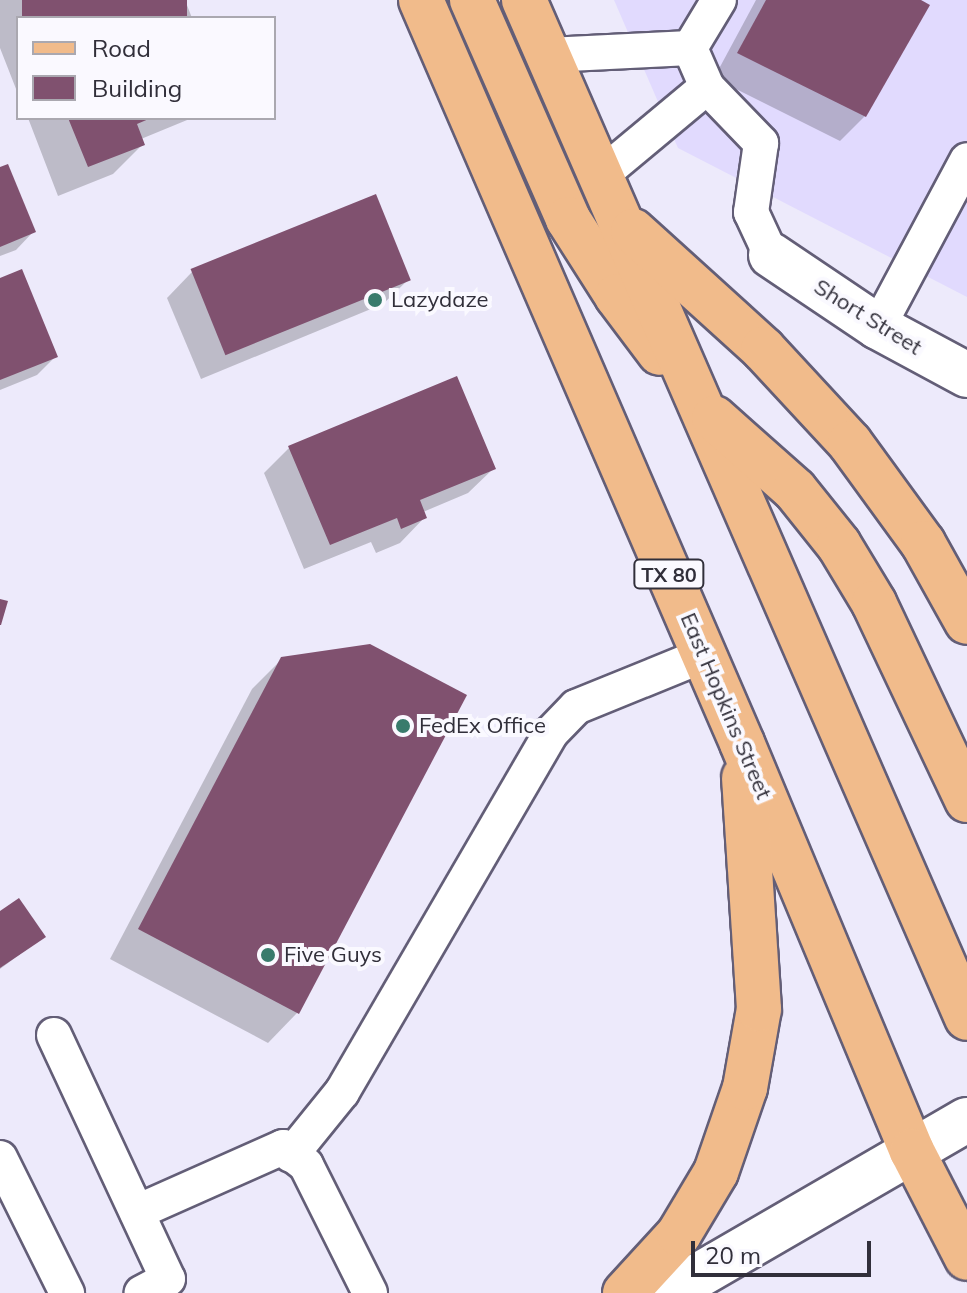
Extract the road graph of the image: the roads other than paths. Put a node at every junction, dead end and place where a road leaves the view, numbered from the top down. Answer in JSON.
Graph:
{"nodes":[{"id":1,"x":421,"y":0,"type":"edge"},
{"id":2,"x":472,"y":0,"type":"edge"},
{"id":3,"x":524,"y":0,"type":"edge"},
{"id":4,"x":719,"y":0,"type":"edge"},
{"id":5,"x":690,"y":48,"type":"junction"},
{"id":6,"x":548,"y":55,"type":"junction"},
{"id":7,"x":707,"y":87,"type":"junction"},
{"id":8,"x":967,"y":160,"type":"edge"},
{"id":9,"x":600,"y":176,"type":"junction"},
{"id":10,"x":620,"y":219,"type":"junction"},
{"id":11,"x":771,"y":255,"type":"joint"},
{"id":12,"x":878,"y":327,"type":"junction"},
{"id":13,"x":967,"y":375,"type":"edge"},
{"id":14,"x":705,"y":411,"type":"junction"},
{"id":15,"x":967,"y":622,"type":"edge"},
{"id":16,"x":704,"y":655,"type":"junction"},
{"id":17,"x":742,"y":743,"type":"junction"},
{"id":18,"x":967,"y":800,"type":"edge"},
{"id":19,"x":967,"y":1018,"type":"edge"},
{"id":20,"x":54,"y":1035,"type":"dead end"},
{"id":21,"x":967,"y":1120,"type":"edge"},
{"id":22,"x":912,"y":1151,"type":"junction"},
{"id":23,"x":291,"y":1155,"type":"junction"},
{"id":24,"x":0,"y":1158,"type":"edge"},
{"id":25,"x":137,"y":1212,"type":"junction"},
{"id":26,"x":967,"y":1258,"type":"edge"},
{"id":27,"x":67,"y":1293,"type":"edge"},
{"id":28,"x":142,"y":1293,"type":"edge"},
{"id":29,"x":370,"y":1293,"type":"edge"},
{"id":30,"x":625,"y":1293,"type":"edge"},
{"id":31,"x":668,"y":1293,"type":"edge"}],
"edges":[{"from":1,"to":16,"type":"main road","name":"East Hopkins Street","number":"TX 80"},
{"from":2,"to":14,"type":"main road"},
{"from":3,"to":6,"type":"main road"},
{"from":4,"to":5,"type":"lane"},
{"from":5,"to":6,"type":"lane"},
{"from":5,"to":7,"type":"lane"},
{"from":6,"to":9,"type":"main road"},
{"from":7,"to":9,"type":"lane"},
{"from":7,"to":11,"type":"lane"},
{"from":8,"to":12,"type":"lane"},
{"from":9,"to":10,"type":"main road"},
{"from":10,"to":14,"type":"main road"},
{"from":10,"to":15,"type":"main road"},
{"from":11,"to":12,"type":"main road","name":"Short Street"},
{"from":12,"to":13,"type":"main road","name":"Short Street"},
{"from":14,"to":18,"type":"main road"},
{"from":14,"to":19,"type":"main road"},
{"from":16,"to":17,"type":"main road","name":"East Hopkins Street","number":"TX 80"},
{"from":16,"to":23,"type":"lane"},
{"from":17,"to":22,"type":"main road","name":"East Hopkins Street","number":"TX 80"},
{"from":17,"to":30,"type":"main road"},
{"from":20,"to":25,"type":"lane"},
{"from":21,"to":22,"type":"main road"},
{"from":22,"to":26,"type":"main road","number":"TX 80"},
{"from":22,"to":31,"type":"main road"},
{"from":23,"to":25,"type":"lane"},
{"from":23,"to":29,"type":"lane"},
{"from":24,"to":27,"type":"lane"},
{"from":25,"to":28,"type":"lane"}]}
